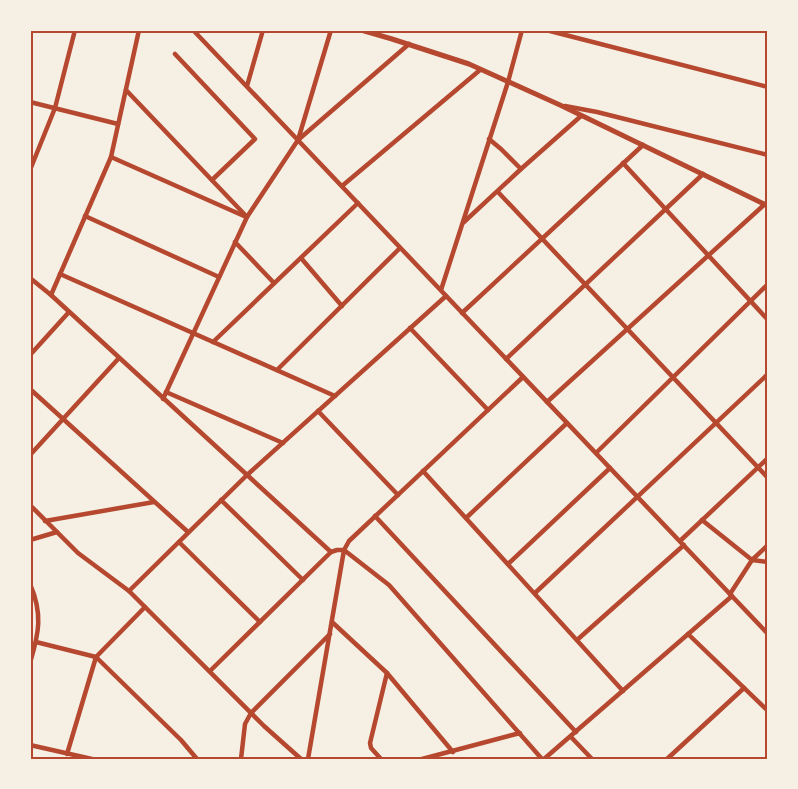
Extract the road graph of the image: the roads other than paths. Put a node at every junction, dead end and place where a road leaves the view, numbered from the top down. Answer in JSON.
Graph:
{"nodes":[{"id":1,"x":75,"y":30,"type":"edge"},
{"id":2,"x":139,"y":30,"type":"edge"},
{"id":3,"x":193,"y":30,"type":"edge"},
{"id":4,"x":263,"y":30,"type":"edge"},
{"id":5,"x":331,"y":30,"type":"edge"},
{"id":6,"x":361,"y":30,"type":"edge"},
{"id":7,"x":522,"y":30,"type":"edge"},
{"id":8,"x":546,"y":30,"type":"edge"},
{"id":9,"x":409,"y":44,"type":"junction"},
{"id":10,"x":175,"y":54,"type":"dead end"},
{"id":11,"x":480,"y":70,"type":"junction"},
{"id":12,"x":508,"y":82,"type":"junction"},
{"id":13,"x":247,"y":86,"type":"junction"},
{"id":14,"x":768,"y":87,"type":"edge"},
{"id":15,"x":126,"y":90,"type":"junction"},
{"id":16,"x":30,"y":102,"type":"edge"},
{"id":17,"x":560,"y":105,"type":"junction"},
{"id":18,"x":55,"y":108,"type":"junction"},
{"id":19,"x":581,"y":116,"type":"junction"},
{"id":20,"x":118,"y":124,"type":"junction"},
{"id":21,"x":489,"y":139,"type":"junction"},
{"id":22,"x":298,"y":140,"type":"junction"},
{"id":23,"x":643,"y":145,"type":"junction"},
{"id":24,"x":768,"y":155,"type":"edge"},
{"id":25,"x":111,"y":157,"type":"junction"},
{"id":26,"x":623,"y":163,"type":"junction"},
{"id":27,"x":520,"y":169,"type":"junction"},
{"id":28,"x":30,"y":170,"type":"edge"},
{"id":29,"x":703,"y":174,"type":"junction"},
{"id":30,"x":212,"y":180,"type":"junction"},
{"id":31,"x":342,"y":186,"type":"junction"},
{"id":32,"x":498,"y":192,"type":"junction"},
{"id":33,"x":358,"y":203,"type":"junction"},
{"id":34,"x":767,"y":205,"type":"edge"},
{"id":35,"x":666,"y":209,"type":"junction"},
{"id":36,"x":85,"y":216,"type":"junction"},
{"id":37,"x":247,"y":217,"type":"junction"},
{"id":38,"x":462,"y":224,"type":"junction"},
{"id":39,"x":542,"y":239,"type":"junction"},
{"id":40,"x":235,"y":242,"type":"junction"},
{"id":41,"x":400,"y":248,"type":"junction"},
{"id":42,"x":708,"y":256,"type":"junction"},
{"id":43,"x":301,"y":258,"type":"junction"},
{"id":44,"x":60,"y":274,"type":"junction"},
{"id":45,"x":219,"y":277,"type":"junction"},
{"id":46,"x":30,"y":278,"type":"edge"},
{"id":47,"x":274,"y":283,"type":"junction"},
{"id":48,"x":585,"y":284,"type":"junction"},
{"id":49,"x":768,"y":284,"type":"edge"},
{"id":50,"x":441,"y":290,"type":"junction"},
{"id":51,"x":51,"y":295,"type":"junction"},
{"id":52,"x":446,"y":296,"type":"junction"},
{"id":53,"x":750,"y":301,"type":"junction"},
{"id":54,"x":342,"y":306,"type":"junction"},
{"id":55,"x":69,"y":312,"type":"junction"},
{"id":56,"x":462,"y":313,"type":"junction"},
{"id":57,"x":768,"y":320,"type":"edge"},
{"id":58,"x":410,"y":328,"type":"junction"},
{"id":59,"x":628,"y":329,"type":"junction"},
{"id":60,"x":194,"y":333,"type":"junction"},
{"id":61,"x":213,"y":342,"type":"junction"},
{"id":62,"x":30,"y":356,"type":"edge"},
{"id":63,"x":119,"y":358,"type":"junction"},
{"id":64,"x":506,"y":359,"type":"junction"},
{"id":65,"x":277,"y":370,"type":"junction"},
{"id":66,"x":768,"y":374,"type":"edge"},
{"id":67,"x":523,"y":377,"type":"junction"},
{"id":68,"x":673,"y":377,"type":"junction"},
{"id":69,"x":30,"y":389,"type":"edge"},
{"id":70,"x":166,"y":392,"type":"junction"},
{"id":71,"x":335,"y":396,"type":"junction"},
{"id":72,"x":163,"y":399,"type":"junction"},
{"id":73,"x":547,"y":402,"type":"junction"},
{"id":74,"x":488,"y":410,"type":"junction"},
{"id":75,"x":318,"y":411,"type":"junction"},
{"id":76,"x":63,"y":419,"type":"junction"},
{"id":77,"x":567,"y":423,"type":"junction"},
{"id":78,"x":716,"y":423,"type":"junction"},
{"id":79,"x":283,"y":443,"type":"junction"},
{"id":80,"x":596,"y":453,"type":"junction"},
{"id":81,"x":30,"y":456,"type":"edge"},
{"id":82,"x":768,"y":458,"type":"edge"},
{"id":83,"x":758,"y":467,"type":"junction"},
{"id":84,"x":610,"y":468,"type":"junction"},
{"id":85,"x":423,"y":471,"type":"junction"},
{"id":86,"x":247,"y":475,"type":"junction"},
{"id":87,"x":768,"y":478,"type":"edge"},
{"id":88,"x":398,"y":495,"type":"junction"},
{"id":89,"x":637,"y":497,"type":"junction"},
{"id":90,"x":221,"y":500,"type":"junction"},
{"id":91,"x":154,"y":502,"type":"junction"},
{"id":92,"x":30,"y":505,"type":"edge"},
{"id":93,"x":375,"y":516,"type":"junction"},
{"id":94,"x":466,"y":518,"type":"junction"},
{"id":95,"x":702,"y":520,"type":"junction"},
{"id":96,"x":45,"y":521,"type":"junction"},
{"id":97,"x":57,"y":532,"type":"junction"},
{"id":98,"x":188,"y":532,"type":"junction"},
{"id":99,"x":30,"y":540,"type":"edge"},
{"id":100,"x":179,"y":542,"type":"junction"},
{"id":101,"x":682,"y":543,"type":"junction"},
{"id":102,"x":768,"y":545,"type":"edge"},
{"id":103,"x":344,"y":550,"type":"junction"},
{"id":104,"x":331,"y":552,"type":"junction"},
{"id":105,"x":752,"y":560,"type":"junction"},
{"id":106,"x":768,"y":562,"type":"edge"},
{"id":107,"x":508,"y":564,"type":"junction"},
{"id":108,"x":303,"y":580,"type":"junction"},
{"id":109,"x":30,"y":584,"type":"edge"},
{"id":110,"x":129,"y":591,"type":"junction"},
{"id":111,"x":535,"y":593,"type":"junction"},
{"id":112,"x":731,"y":595,"type":"junction"},
{"id":113,"x":145,"y":607,"type":"junction"},
{"id":114,"x":260,"y":622,"type":"junction"},
{"id":115,"x":332,"y":622,"type":"junction"},
{"id":116,"x":330,"y":634,"type":"junction"},
{"id":117,"x":688,"y":634,"type":"junction"},
{"id":118,"x":768,"y":634,"type":"edge"},
{"id":119,"x":577,"y":640,"type":"junction"},
{"id":120,"x":36,"y":642,"type":"junction"},
{"id":121,"x":32,"y":652,"type":"edge"},
{"id":122,"x":96,"y":657,"type":"junction"},
{"id":123,"x":30,"y":663,"type":"edge"},
{"id":124,"x":210,"y":671,"type":"junction"},
{"id":125,"x":387,"y":673,"type":"junction"},
{"id":126,"x":744,"y":688,"type":"junction"},
{"id":127,"x":623,"y":691,"type":"junction"},
{"id":128,"x":768,"y":711,"type":"edge"},
{"id":129,"x":251,"y":713,"type":"junction"},
{"id":130,"x":576,"y":732,"type":"junction"},
{"id":131,"x":520,"y":733,"type":"junction"},
{"id":132,"x":571,"y":737,"type":"junction"},
{"id":133,"x":30,"y":745,"type":"edge"},
{"id":134,"x":453,"y":752,"type":"junction"},
{"id":135,"x":67,"y":754,"type":"junction"},
{"id":136,"x":92,"y":759,"type":"edge"},
{"id":137,"x":197,"y":759,"type":"edge"},
{"id":138,"x":241,"y":759,"type":"edge"},
{"id":139,"x":301,"y":759,"type":"edge"},
{"id":140,"x":308,"y":759,"type":"edge"},
{"id":141,"x":381,"y":759,"type":"edge"},
{"id":142,"x":422,"y":759,"type":"edge"},
{"id":143,"x":543,"y":759,"type":"edge"},
{"id":144,"x":592,"y":759,"type":"edge"},
{"id":145,"x":667,"y":759,"type":"edge"}],
"edges":[{"from":1,"to":18,"type":"street"},
{"from":2,"to":15,"type":"street"},
{"from":3,"to":13,"type":"street"},
{"from":4,"to":13,"type":"street"},
{"from":5,"to":22,"type":"street"},
{"from":6,"to":9,"type":"street"},
{"from":7,"to":12,"type":"street"},
{"from":8,"to":14,"type":"street"},
{"from":9,"to":11,"type":"street"},
{"from":9,"to":22,"type":"street"},
{"from":10,"to":30,"type":"street"},
{"from":11,"to":12,"type":"street"},
{"from":11,"to":31,"type":"street"},
{"from":12,"to":17,"type":"street"},
{"from":12,"to":21,"type":"street"},
{"from":13,"to":22,"type":"street"},
{"from":15,"to":20,"type":"street"},
{"from":15,"to":30,"type":"street"},
{"from":16,"to":18,"type":"street"},
{"from":17,"to":19,"type":"street"},
{"from":17,"to":24,"type":"street"},
{"from":18,"to":20,"type":"street"},
{"from":18,"to":28,"type":"street"},
{"from":19,"to":23,"type":"street"},
{"from":19,"to":27,"type":"street"},
{"from":20,"to":25,"type":"street"},
{"from":21,"to":27,"type":"street"},
{"from":21,"to":38,"type":"street"},
{"from":22,"to":31,"type":"street"},
{"from":22,"to":37,"type":"street"},
{"from":23,"to":26,"type":"street"},
{"from":23,"to":29,"type":"street"},
{"from":25,"to":36,"type":"street"},
{"from":25,"to":37,"type":"street"},
{"from":26,"to":35,"type":"street"},
{"from":26,"to":39,"type":"street"},
{"from":27,"to":32,"type":"street"},
{"from":29,"to":34,"type":"street"},
{"from":29,"to":35,"type":"street"},
{"from":30,"to":37,"type":"street"},
{"from":31,"to":33,"type":"street"},
{"from":32,"to":38,"type":"street"},
{"from":32,"to":39,"type":"street"},
{"from":33,"to":41,"type":"street"},
{"from":33,"to":43,"type":"street"},
{"from":34,"to":42,"type":"street"},
{"from":35,"to":42,"type":"street"},
{"from":35,"to":48,"type":"street"},
{"from":36,"to":44,"type":"street"},
{"from":36,"to":45,"type":"street"},
{"from":37,"to":40,"type":"street"},
{"from":38,"to":50,"type":"street"},
{"from":39,"to":48,"type":"street"},
{"from":39,"to":56,"type":"street"},
{"from":40,"to":45,"type":"street"},
{"from":40,"to":47,"type":"street"},
{"from":41,"to":50,"type":"street"},
{"from":41,"to":54,"type":"street"},
{"from":42,"to":53,"type":"street"},
{"from":42,"to":59,"type":"street"},
{"from":43,"to":47,"type":"street"},
{"from":43,"to":54,"type":"street"},
{"from":44,"to":51,"type":"street"},
{"from":44,"to":60,"type":"street"},
{"from":45,"to":60,"type":"street"},
{"from":46,"to":51,"type":"street"},
{"from":47,"to":61,"type":"street"},
{"from":48,"to":59,"type":"street"},
{"from":48,"to":64,"type":"street"},
{"from":49,"to":53,"type":"street"},
{"from":50,"to":52,"type":"street"},
{"from":51,"to":55,"type":"street"},
{"from":52,"to":56,"type":"street"},
{"from":52,"to":58,"type":"street"},
{"from":53,"to":57,"type":"street"},
{"from":53,"to":68,"type":"street"},
{"from":54,"to":65,"type":"street"},
{"from":55,"to":62,"type":"street"},
{"from":55,"to":63,"type":"street"},
{"from":56,"to":64,"type":"street"},
{"from":58,"to":71,"type":"street"},
{"from":58,"to":74,"type":"street"},
{"from":59,"to":68,"type":"street"},
{"from":59,"to":73,"type":"street"},
{"from":60,"to":61,"type":"street"},
{"from":60,"to":70,"type":"street"},
{"from":61,"to":65,"type":"street"},
{"from":63,"to":72,"type":"street"},
{"from":63,"to":76,"type":"street"},
{"from":64,"to":67,"type":"street"},
{"from":65,"to":71,"type":"street"},
{"from":66,"to":78,"type":"street"},
{"from":67,"to":73,"type":"street"},
{"from":67,"to":74,"type":"street"},
{"from":68,"to":78,"type":"street"},
{"from":68,"to":80,"type":"street"},
{"from":69,"to":76,"type":"street"},
{"from":70,"to":72,"type":"street"},
{"from":70,"to":79,"type":"street"},
{"from":71,"to":75,"type":"street"},
{"from":72,"to":86,"type":"street"},
{"from":73,"to":77,"type":"street"},
{"from":74,"to":85,"type":"street"},
{"from":75,"to":79,"type":"street"},
{"from":75,"to":88,"type":"street"},
{"from":76,"to":81,"type":"street"},
{"from":76,"to":91,"type":"street"},
{"from":77,"to":80,"type":"street"},
{"from":77,"to":94,"type":"street"},
{"from":78,"to":83,"type":"street"},
{"from":78,"to":89,"type":"street"},
{"from":79,"to":86,"type":"street"},
{"from":80,"to":84,"type":"street"},
{"from":82,"to":83,"type":"street"},
{"from":83,"to":87,"type":"street"},
{"from":83,"to":95,"type":"street"},
{"from":84,"to":89,"type":"street"},
{"from":84,"to":107,"type":"street"},
{"from":85,"to":88,"type":"street"},
{"from":85,"to":94,"type":"street"},
{"from":86,"to":90,"type":"street"},
{"from":86,"to":104,"type":"street"},
{"from":88,"to":93,"type":"street"},
{"from":89,"to":101,"type":"street"},
{"from":89,"to":111,"type":"street"},
{"from":90,"to":98,"type":"street"},
{"from":90,"to":108,"type":"street"},
{"from":91,"to":96,"type":"street"},
{"from":91,"to":98,"type":"street"},
{"from":92,"to":96,"type":"street"},
{"from":93,"to":103,"type":"street"},
{"from":93,"to":130,"type":"street"},
{"from":94,"to":107,"type":"street"},
{"from":95,"to":101,"type":"street"},
{"from":95,"to":105,"type":"street"},
{"from":96,"to":97,"type":"street"},
{"from":97,"to":99,"type":"street"},
{"from":97,"to":110,"type":"street"},
{"from":98,"to":100,"type":"street"},
{"from":100,"to":110,"type":"street"},
{"from":100,"to":114,"type":"street"},
{"from":101,"to":112,"type":"street"},
{"from":101,"to":119,"type":"street"},
{"from":102,"to":105,"type":"street"},
{"from":103,"to":104,"type":"street"},
{"from":103,"to":115,"type":"street"},
{"from":103,"to":131,"type":"street"},
{"from":104,"to":108,"type":"street"},
{"from":105,"to":106,"type":"street"},
{"from":105,"to":112,"type":"street"},
{"from":107,"to":111,"type":"street"},
{"from":108,"to":114,"type":"street"},
{"from":109,"to":120,"type":"street"},
{"from":110,"to":113,"type":"street"},
{"from":111,"to":119,"type":"street"},
{"from":112,"to":117,"type":"street"},
{"from":112,"to":118,"type":"street"},
{"from":113,"to":122,"type":"street"},
{"from":113,"to":124,"type":"street"},
{"from":114,"to":124,"type":"street"},
{"from":115,"to":116,"type":"street"},
{"from":115,"to":125,"type":"street"},
{"from":116,"to":129,"type":"street"},
{"from":116,"to":140,"type":"street"},
{"from":117,"to":126,"type":"street"},
{"from":117,"to":127,"type":"street"},
{"from":119,"to":127,"type":"street"},
{"from":120,"to":121,"type":"street"},
{"from":120,"to":122,"type":"street"},
{"from":121,"to":123,"type":"street"},
{"from":122,"to":135,"type":"street"},
{"from":122,"to":137,"type":"street"},
{"from":124,"to":129,"type":"street"},
{"from":125,"to":134,"type":"street"},
{"from":125,"to":141,"type":"street"},
{"from":126,"to":128,"type":"street"},
{"from":126,"to":145,"type":"street"},
{"from":127,"to":130,"type":"street"},
{"from":129,"to":138,"type":"street"},
{"from":129,"to":139,"type":"street"},
{"from":130,"to":132,"type":"street"},
{"from":131,"to":134,"type":"street"},
{"from":131,"to":143,"type":"street"},
{"from":132,"to":143,"type":"street"},
{"from":132,"to":144,"type":"street"},
{"from":133,"to":135,"type":"street"},
{"from":134,"to":142,"type":"street"},
{"from":135,"to":136,"type":"street"}]}
